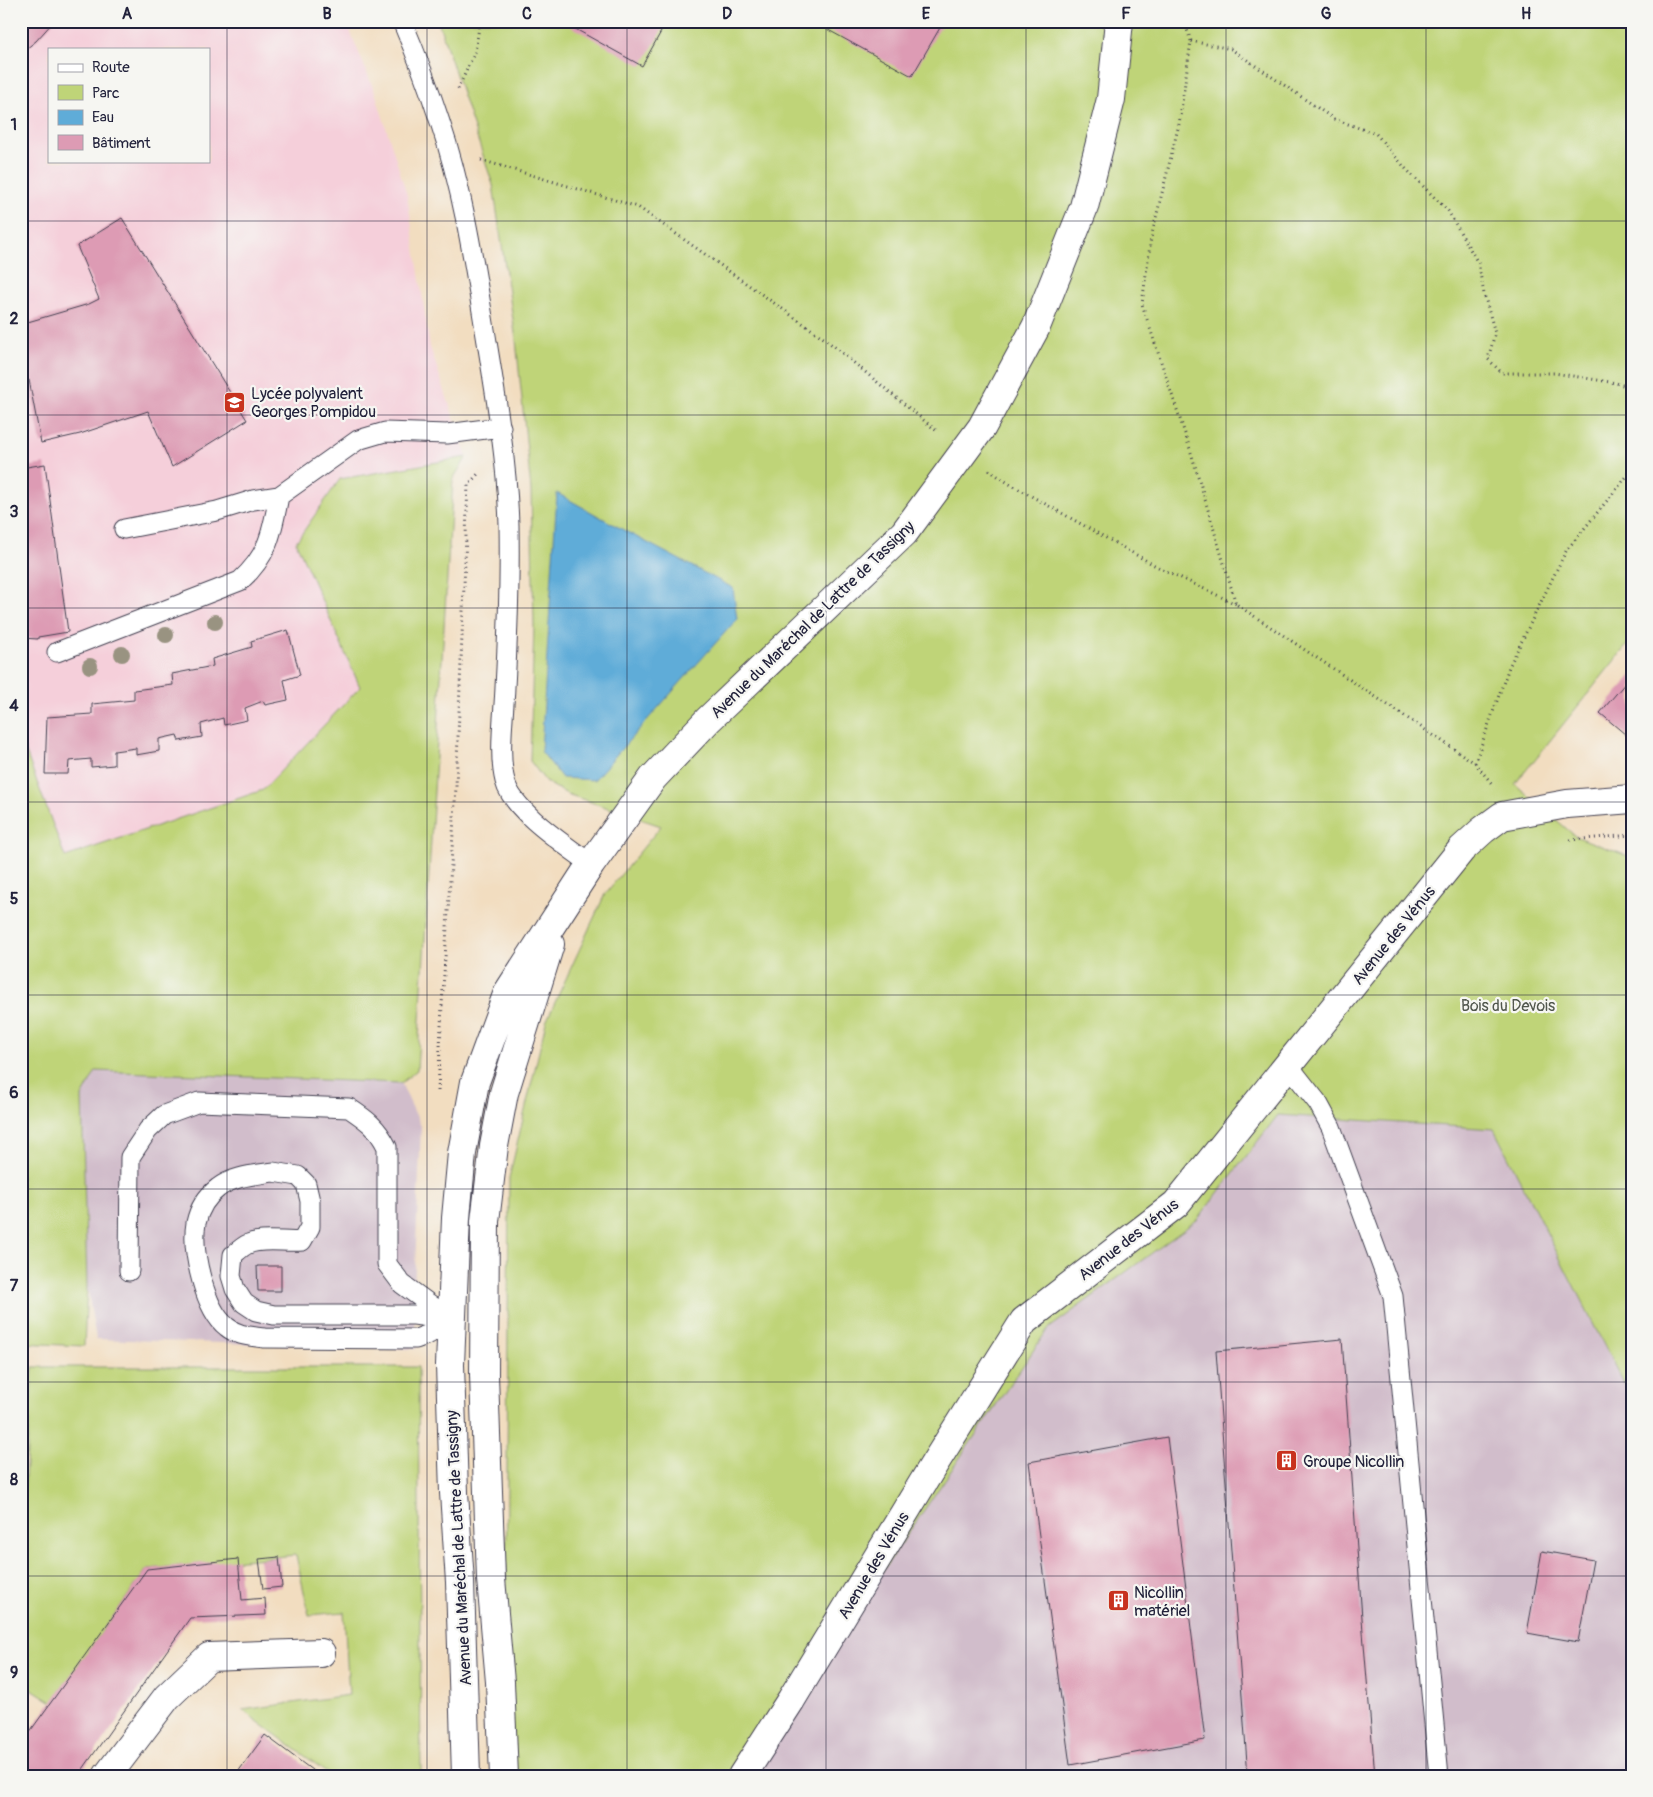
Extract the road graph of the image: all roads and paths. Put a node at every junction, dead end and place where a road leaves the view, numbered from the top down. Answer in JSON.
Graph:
{"nodes":[{"id":1,"x":402,"y":21,"type":"edge"},
{"id":2,"x":480,"y":21,"type":"edge"},
{"id":3,"x":1119,"y":21,"type":"edge"},
{"id":4,"x":1184,"y":21,"type":"edge"},
{"id":5,"x":1190,"y":41,"type":"junction"},
{"id":6,"x":441,"y":124,"type":"junction"},
{"id":7,"x":1632,"y":388,"type":"edge"},
{"id":8,"x":501,"y":427,"type":"junction"},
{"id":9,"x":963,"y":452,"type":"junction"},
{"id":10,"x":1632,"y":470,"type":"edge"},
{"id":11,"x":279,"y":496,"type":"junction"},
{"id":12,"x":124,"y":529,"type":"dead end"},
{"id":13,"x":1236,"y":604,"type":"junction"},
{"id":14,"x":58,"y":652,"type":"dead end"},
{"id":15,"x":1475,"y":764,"type":"junction"},
{"id":16,"x":1494,"y":786,"type":"dead end"},
{"id":17,"x":1632,"y":798,"type":"edge"},
{"id":18,"x":1632,"y":835,"type":"edge"},
{"id":19,"x":1570,"y":840,"type":"dead end"},
{"id":20,"x":592,"y":864,"type":"junction"},
{"id":21,"x":559,"y":914,"type":"junction"},
{"id":22,"x":1288,"y":1065,"type":"junction"},
{"id":23,"x":128,"y":1270,"type":"dead end"},
{"id":24,"x":452,"y":1320,"type":"junction"},
{"id":25,"x":484,"y":1322,"type":"junction"},
{"id":26,"x":321,"y":1653,"type":"dead end"},
{"id":27,"x":108,"y":1776,"type":"edge"},
{"id":28,"x":466,"y":1776,"type":"edge"},
{"id":29,"x":504,"y":1776,"type":"edge"},
{"id":30,"x":742,"y":1776,"type":"edge"},
{"id":31,"x":1440,"y":1776,"type":"edge"}],
"edges":[{"from":1,"to":6,"type":"lane"},
{"from":2,"to":6,"type":"path"},
{"from":3,"to":9,"type":"street","name":"Avenue du Maréchal de Lattre de Tassigny"},
{"from":4,"to":5,"type":"path"},
{"from":5,"to":7,"type":"path"},
{"from":5,"to":13,"type":"path"},
{"from":6,"to":8,"type":"lane"},
{"from":6,"to":9,"type":"path"},
{"from":8,"to":11,"type":"lane"},
{"from":8,"to":20,"type":"lane"},
{"from":9,"to":13,"type":"path"},
{"from":9,"to":20,"type":"street","name":"Avenue du Maréchal de Lattre de Tassigny"},
{"from":10,"to":15,"type":"path"},
{"from":11,"to":12,"type":"lane"},
{"from":11,"to":14,"type":"lane"},
{"from":13,"to":15,"type":"path"},
{"from":15,"to":16,"type":"path"},
{"from":17,"to":22,"type":"street","name":"Avenue des Vénus"},
{"from":18,"to":19,"type":"path"},
{"from":20,"to":21,"type":"street","name":"Avenue du Maréchal de Lattre de Tassigny"},
{"from":21,"to":24,"type":"street","name":"Avenue du Maréchal de Lattre de Tassigny"},
{"from":21,"to":25,"type":"street","name":"Avenue du Maréchal de Lattre de Tassigny"},
{"from":22,"to":30,"type":"street","name":"Avenue des Vénus"},
{"from":22,"to":31,"type":"lane"},
{"from":23,"to":24,"type":"lane"},
{"from":24,"to":24,"type":"lane"},
{"from":24,"to":25,"type":"street"},
{"from":24,"to":28,"type":"street","name":"Avenue du Maréchal de Lattre de Tassigny"},
{"from":25,"to":29,"type":"street","name":"Avenue du Maréchal de Lattre de Tassigny"},
{"from":26,"to":27,"type":"street"}]}
